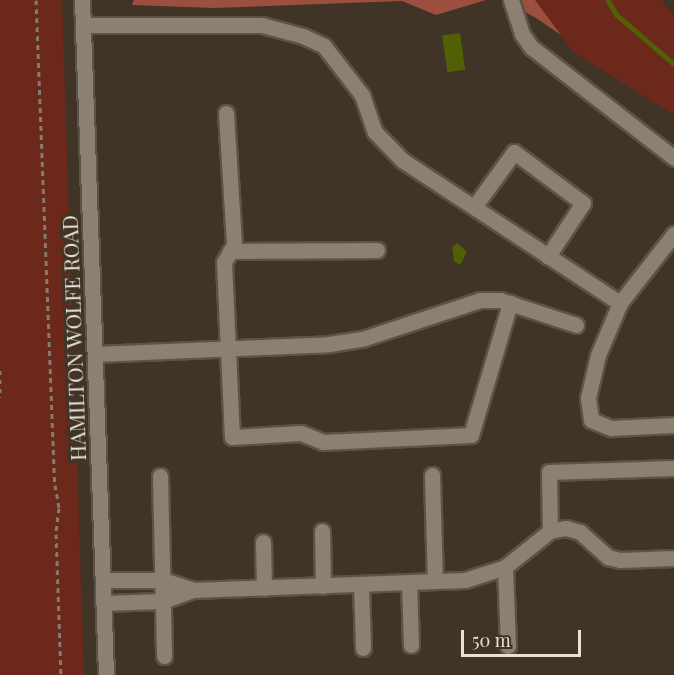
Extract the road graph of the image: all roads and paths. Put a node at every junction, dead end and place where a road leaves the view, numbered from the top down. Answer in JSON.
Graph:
{"nodes":[{"id":1,"x":36,"y":0,"type":"edge"},
{"id":2,"x":82,"y":0,"type":"edge"},
{"id":3,"x":511,"y":0,"type":"edge"},
{"id":4,"x":83,"y":25,"type":"junction"},
{"id":5,"x":226,"y":113,"type":"dead end"},
{"id":6,"x":674,"y":158,"type":"edge"},
{"id":7,"x":474,"y":207,"type":"junction"},
{"id":8,"x":674,"y":234,"type":"edge"},
{"id":9,"x":377,"y":250,"type":"dead end"},
{"id":10,"x":230,"y":251,"type":"junction"},
{"id":11,"x":548,"y":256,"type":"junction"},
{"id":12,"x":510,"y":303,"type":"junction"},
{"id":13,"x":621,"y":303,"type":"junction"},
{"id":14,"x":576,"y":325,"type":"dead end"},
{"id":15,"x":228,"y":348,"type":"junction"},
{"id":16,"x":95,"y":354,"type":"junction"},
{"id":17,"x":0,"y":370,"type":"edge"},
{"id":18,"x":0,"y":397,"type":"edge"},
{"id":19,"x":674,"y":425,"type":"edge"},
{"id":20,"x":674,"y":468,"type":"edge"},
{"id":21,"x":432,"y":475,"type":"dead end"},
{"id":22,"x":160,"y":476,"type":"dead end"},
{"id":23,"x":322,"y":531,"type":"dead end"},
{"id":24,"x":550,"y":531,"type":"junction"},
{"id":25,"x":263,"y":542,"type":"dead end"},
{"id":26,"x":674,"y":558,"type":"edge"},
{"id":27,"x":505,"y":567,"type":"junction"},
{"id":28,"x":103,"y":580,"type":"junction"},
{"id":29,"x":163,"y":580,"type":"junction"},
{"id":30,"x":435,"y":581,"type":"junction"},
{"id":31,"x":409,"y":582,"type":"junction"},
{"id":32,"x":361,"y":584,"type":"junction"},
{"id":33,"x":323,"y":586,"type":"junction"},
{"id":34,"x":264,"y":588,"type":"junction"},
{"id":35,"x":193,"y":590,"type":"junction"},
{"id":36,"x":163,"y":601,"type":"junction"},
{"id":37,"x":103,"y":603,"type":"junction"},
{"id":38,"x":411,"y":645,"type":"dead end"},
{"id":39,"x":508,"y":646,"type":"dead end"},
{"id":40,"x":363,"y":648,"type":"dead end"},
{"id":41,"x":164,"y":656,"type":"dead end"},
{"id":42,"x":61,"y":675,"type":"edge"},
{"id":43,"x":106,"y":675,"type":"edge"}],
"edges":[{"from":1,"to":42,"type":"path"},
{"from":2,"to":4,"type":"street","name":"HAMILTON WOLFE ROAD"},
{"from":3,"to":6,"type":"street"},
{"from":4,"to":7,"type":"street"},
{"from":4,"to":16,"type":"street","name":"HAMILTON WOLFE ROAD"},
{"from":5,"to":10,"type":"street"},
{"from":7,"to":11,"type":"street"},
{"from":7,"to":11,"type":"street"},
{"from":8,"to":13,"type":"street"},
{"from":9,"to":10,"type":"street"},
{"from":10,"to":15,"type":"street"},
{"from":11,"to":13,"type":"street"},
{"from":12,"to":14,"type":"street"},
{"from":12,"to":15,"type":"street"},
{"from":12,"to":15,"type":"street"},
{"from":13,"to":19,"type":"street"},
{"from":15,"to":16,"type":"street"},
{"from":16,"to":28,"type":"street","name":"HAMILTON WOLFE ROAD"},
{"from":17,"to":18,"type":"path"},
{"from":20,"to":24,"type":"street"},
{"from":21,"to":30,"type":"street"},
{"from":22,"to":29,"type":"street"},
{"from":23,"to":33,"type":"street"},
{"from":24,"to":26,"type":"street"},
{"from":24,"to":27,"type":"street"},
{"from":25,"to":34,"type":"street"},
{"from":27,"to":30,"type":"street"},
{"from":27,"to":39,"type":"street"},
{"from":28,"to":29,"type":"street"},
{"from":28,"to":37,"type":"street","name":"HAMILTON WOLFE ROAD"},
{"from":29,"to":35,"type":"street"},
{"from":29,"to":36,"type":"street"},
{"from":30,"to":31,"type":"street"},
{"from":31,"to":32,"type":"street"},
{"from":31,"to":38,"type":"street"},
{"from":32,"to":33,"type":"street"},
{"from":32,"to":40,"type":"street"},
{"from":33,"to":34,"type":"street"},
{"from":34,"to":35,"type":"street"},
{"from":35,"to":36,"type":"street"},
{"from":36,"to":37,"type":"street"},
{"from":36,"to":41,"type":"street"},
{"from":37,"to":43,"type":"street","name":"HAMILTON WOLFE ROAD"}]}
